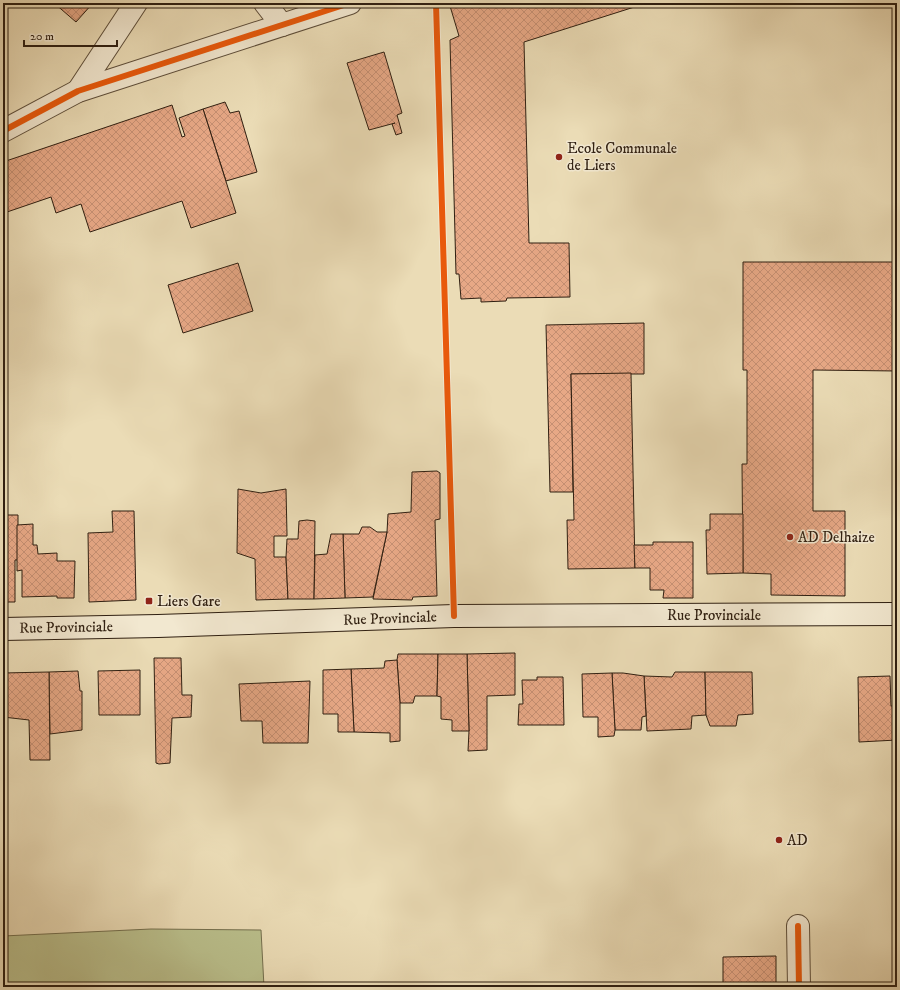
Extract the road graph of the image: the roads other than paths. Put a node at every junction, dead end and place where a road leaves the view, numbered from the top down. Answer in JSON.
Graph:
{"nodes":[{"id":1,"x":136,"y":3,"type":"edge"},
{"id":2,"x":265,"y":3,"type":"edge"},
{"id":3,"x":350,"y":3,"type":"edge"},
{"id":4,"x":282,"y":25,"type":"junction"},
{"id":5,"x":78,"y":91,"type":"junction"},
{"id":6,"x":5,"y":126,"type":"edge"},
{"id":7,"x":897,"y":614,"type":"edge"},
{"id":8,"x":3,"y":629,"type":"edge"},
{"id":9,"x":798,"y":926,"type":"dead end"},
{"id":10,"x":799,"y":987,"type":"edge"}],
"edges":[{"from":1,"to":5,"type":"main road"},
{"from":2,"to":4,"type":"main road"},
{"from":3,"to":4,"type":"main road"},
{"from":4,"to":5,"type":"main road"},
{"from":5,"to":6,"type":"main road"},
{"from":7,"to":8,"type":"main road","name":"Rue Provinciale"},
{"from":9,"to":10,"type":"main road"}]}
